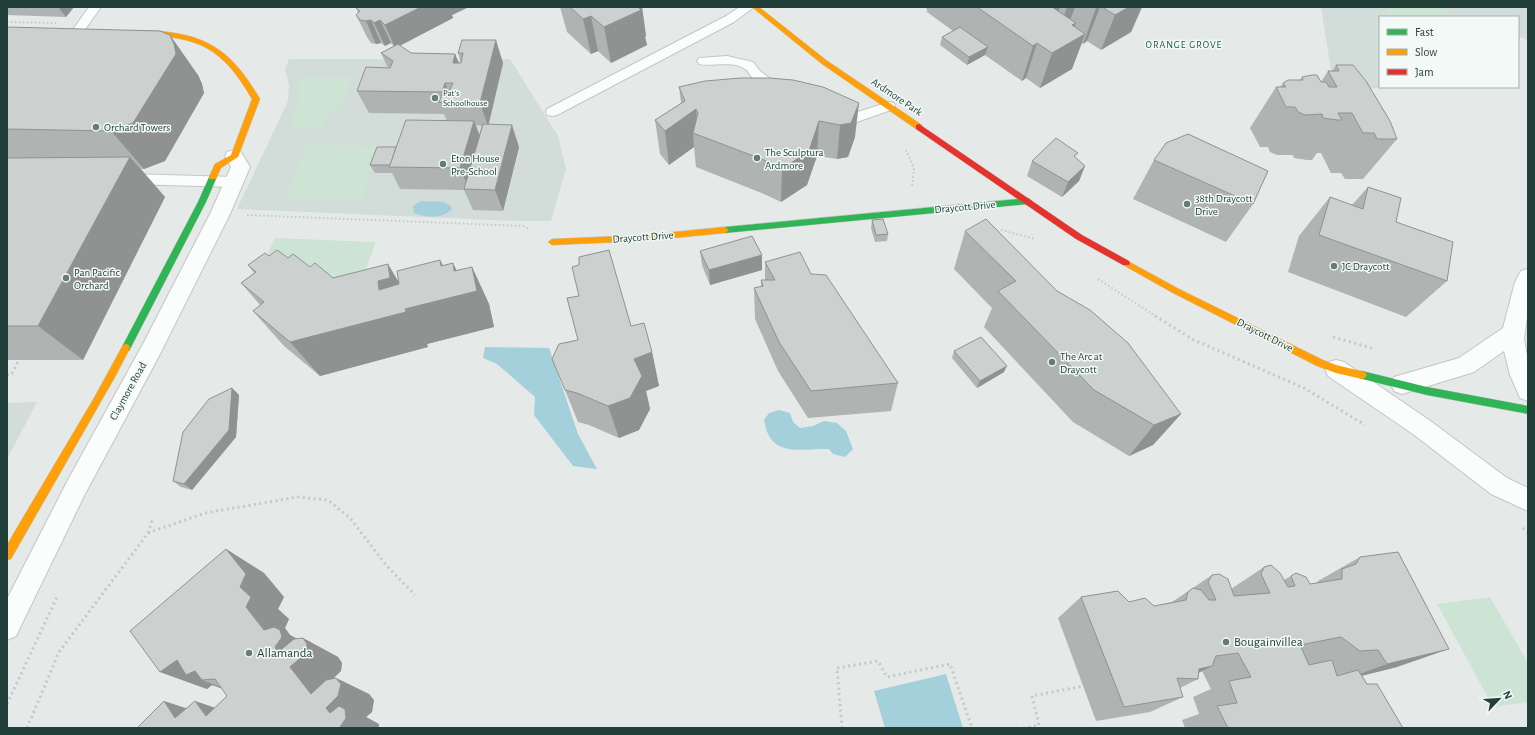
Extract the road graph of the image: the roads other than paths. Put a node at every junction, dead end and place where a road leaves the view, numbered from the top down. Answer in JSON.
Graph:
{"nodes":[{"id":1,"x":94,"y":7,"type":"edge"},
{"id":2,"x":748,"y":7,"type":"edge"},
{"id":3,"x":756,"y":7,"type":"edge"},
{"id":4,"x":130,"y":34,"type":"edge"},
{"id":5,"x":71,"y":35,"type":"joint"},
{"id":6,"x":90,"y":35,"type":"edge"},
{"id":7,"x":703,"y":60,"type":"dead end"},
{"id":8,"x":787,"y":98,"type":"edge"},
{"id":9,"x":889,"y":106,"type":"junction"},
{"id":10,"x":552,"y":112,"type":"dead end"},
{"id":11,"x":828,"y":119,"type":"edge"},
{"id":12,"x":234,"y":157,"type":"junction"},
{"id":13,"x":114,"y":179,"type":"edge"},
{"id":14,"x":211,"y":181,"type":"junction"},
{"id":15,"x":236,"y":182,"type":"junction"},
{"id":16,"x":1028,"y":201,"type":"junction"},
{"id":17,"x":552,"y":242,"type":"road end"},
{"id":18,"x":1528,"y":277,"type":"edge"},
{"id":19,"x":1515,"y":332,"type":"junction"},
{"id":20,"x":1336,"y":369,"type":"junction"},
{"id":21,"x":1402,"y":384,"type":"junction"},
{"id":22,"x":1528,"y":391,"type":"edge"},
{"id":23,"x":1528,"y":410,"type":"edge"},
{"id":24,"x":1528,"y":500,"type":"edge"},
{"id":25,"x":7,"y":555,"type":"edge"},
{"id":26,"x":7,"y":627,"type":"edge"}],
"edges":[{"from":1,"to":5,"type":"lane"},
{"from":2,"to":10,"type":"lane"},
{"from":3,"to":9,"type":"street","name":"Ardmore Park"},
{"from":4,"to":12,"type":"street"},
{"from":5,"to":6,"type":"street"},
{"from":7,"to":8,"type":"lane"},
{"from":9,"to":11,"type":"lane"},
{"from":9,"to":16,"type":"street","name":"Ardmore Park"},
{"from":12,"to":14,"type":"street","name":"Claymore Road"},
{"from":12,"to":15,"type":"street","name":"Claymore Road"},
{"from":13,"to":14,"type":"lane"},
{"from":14,"to":15,"type":"lane"},
{"from":14,"to":25,"type":"street","name":"Claymore Road"},
{"from":15,"to":26,"type":"street","name":"Claymore Road"},
{"from":16,"to":17,"type":"street","name":"Draycott Drive"},
{"from":16,"to":20,"type":"street","name":"Draycott Drive"},
{"from":18,"to":19,"type":"street"},
{"from":19,"to":21,"type":"street"},
{"from":19,"to":22,"type":"street"},
{"from":20,"to":21,"type":"street","name":"Draycott Drive"},
{"from":20,"to":24,"type":"street","name":"Draycott Drive"},
{"from":21,"to":23,"type":"street","name":"Draycott Drive"}]}
